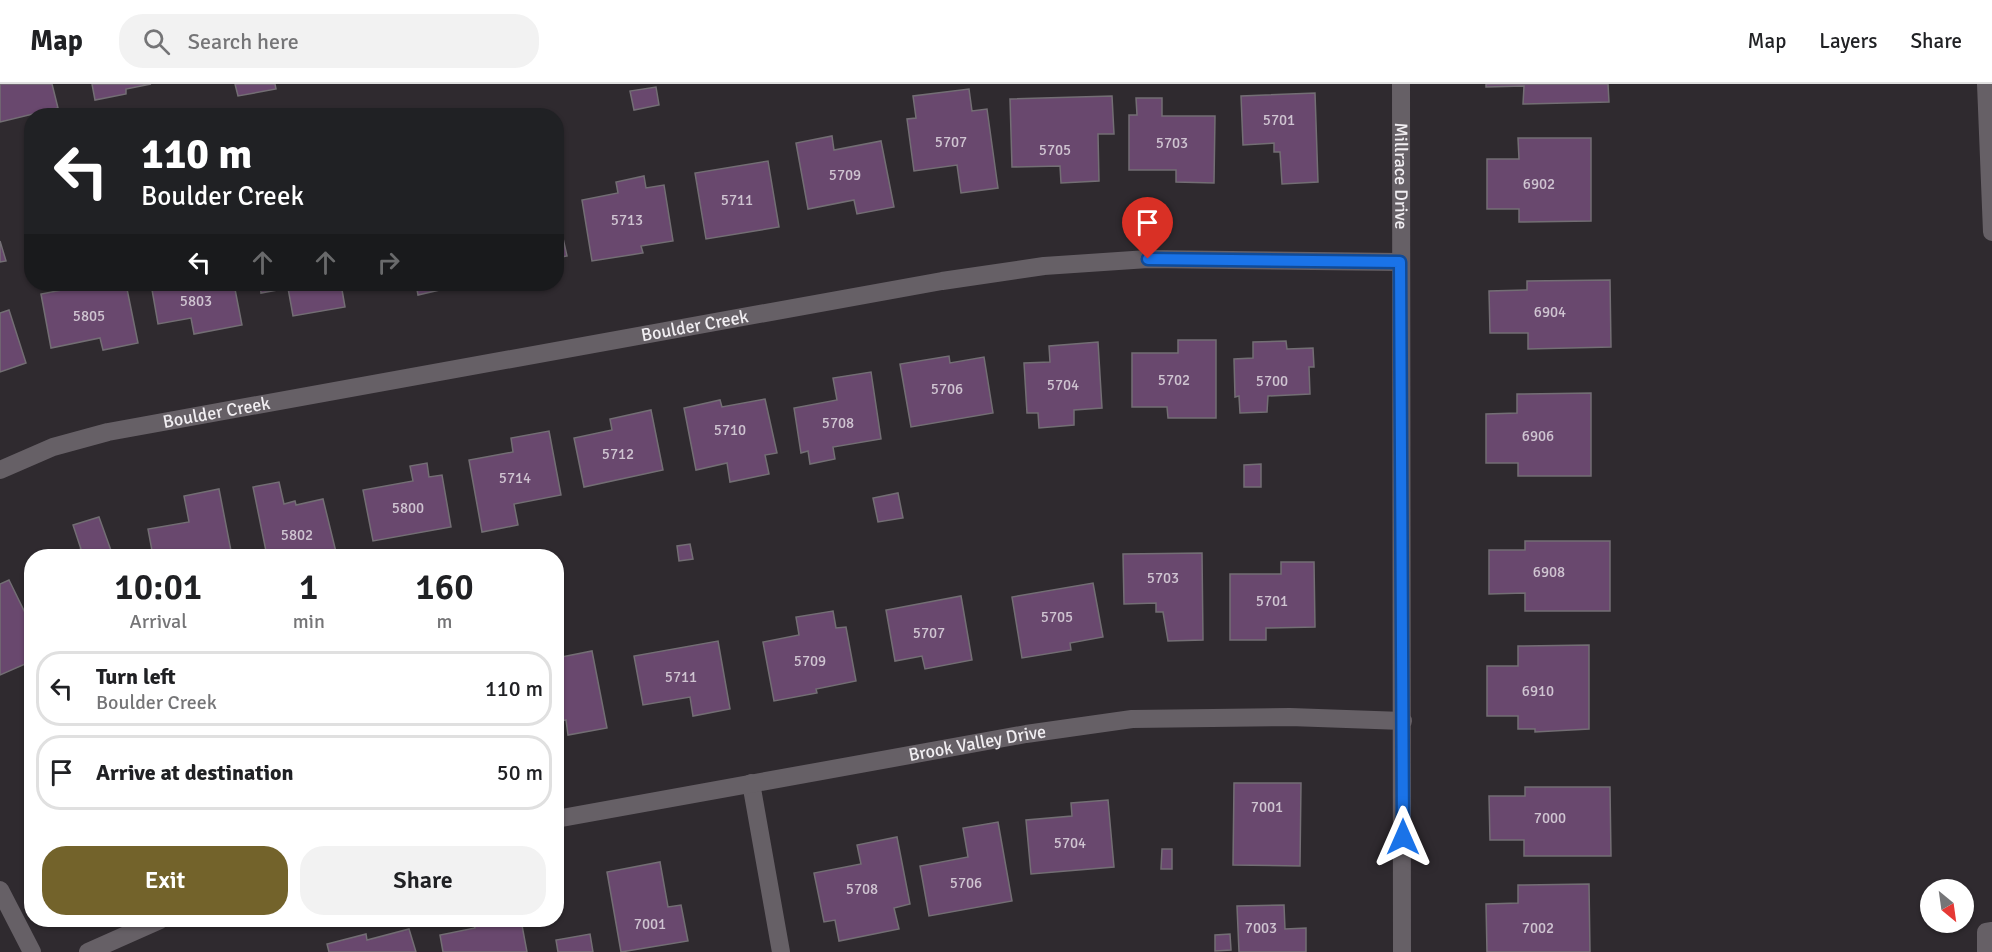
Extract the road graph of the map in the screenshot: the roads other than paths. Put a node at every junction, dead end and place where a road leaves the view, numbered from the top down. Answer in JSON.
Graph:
{"nodes":[{"id":1,"x":1401,"y":84,"type":"edge"},
{"id":2,"x":1986,"y":84,"type":"edge"},
{"id":3,"x":1992,"y":232,"type":"edge"},
{"id":4,"x":1400,"y":262,"type":"junction"},
{"id":5,"x":0,"y":470,"type":"edge"},
{"id":6,"x":1403,"y":722,"type":"junction"},
{"id":7,"x":751,"y":783,"type":"junction"},
{"id":8,"x":564,"y":818,"type":"edge"},
{"id":9,"x":0,"y":890,"type":"edge"},
{"id":10,"x":144,"y":927,"type":"edge"},
{"id":11,"x":1989,"y":931,"type":"edge"},
{"id":12,"x":32,"y":952,"type":"edge"},
{"id":13,"x":88,"y":952,"type":"edge"},
{"id":14,"x":781,"y":952,"type":"edge"},
{"id":15,"x":1402,"y":952,"type":"edge"},
{"id":16,"x":1986,"y":952,"type":"edge"}],
"edges":[{"from":1,"to":4,"type":"street","name":"Millrace Drive"},
{"from":2,"to":3,"type":"street"},
{"from":4,"to":5,"type":"street","name":"Boulder Creek"},
{"from":4,"to":6,"type":"street","name":"Millrace Drive"},
{"from":6,"to":7,"type":"street","name":"Brook Valley Drive"},
{"from":6,"to":15,"type":"street","name":"Millrace Drive"},
{"from":7,"to":8,"type":"street","name":"Brook Valley Drive"},
{"from":7,"to":14,"type":"street"},
{"from":9,"to":12,"type":"street"},
{"from":10,"to":13,"type":"street"},
{"from":11,"to":16,"type":"street"}]}
